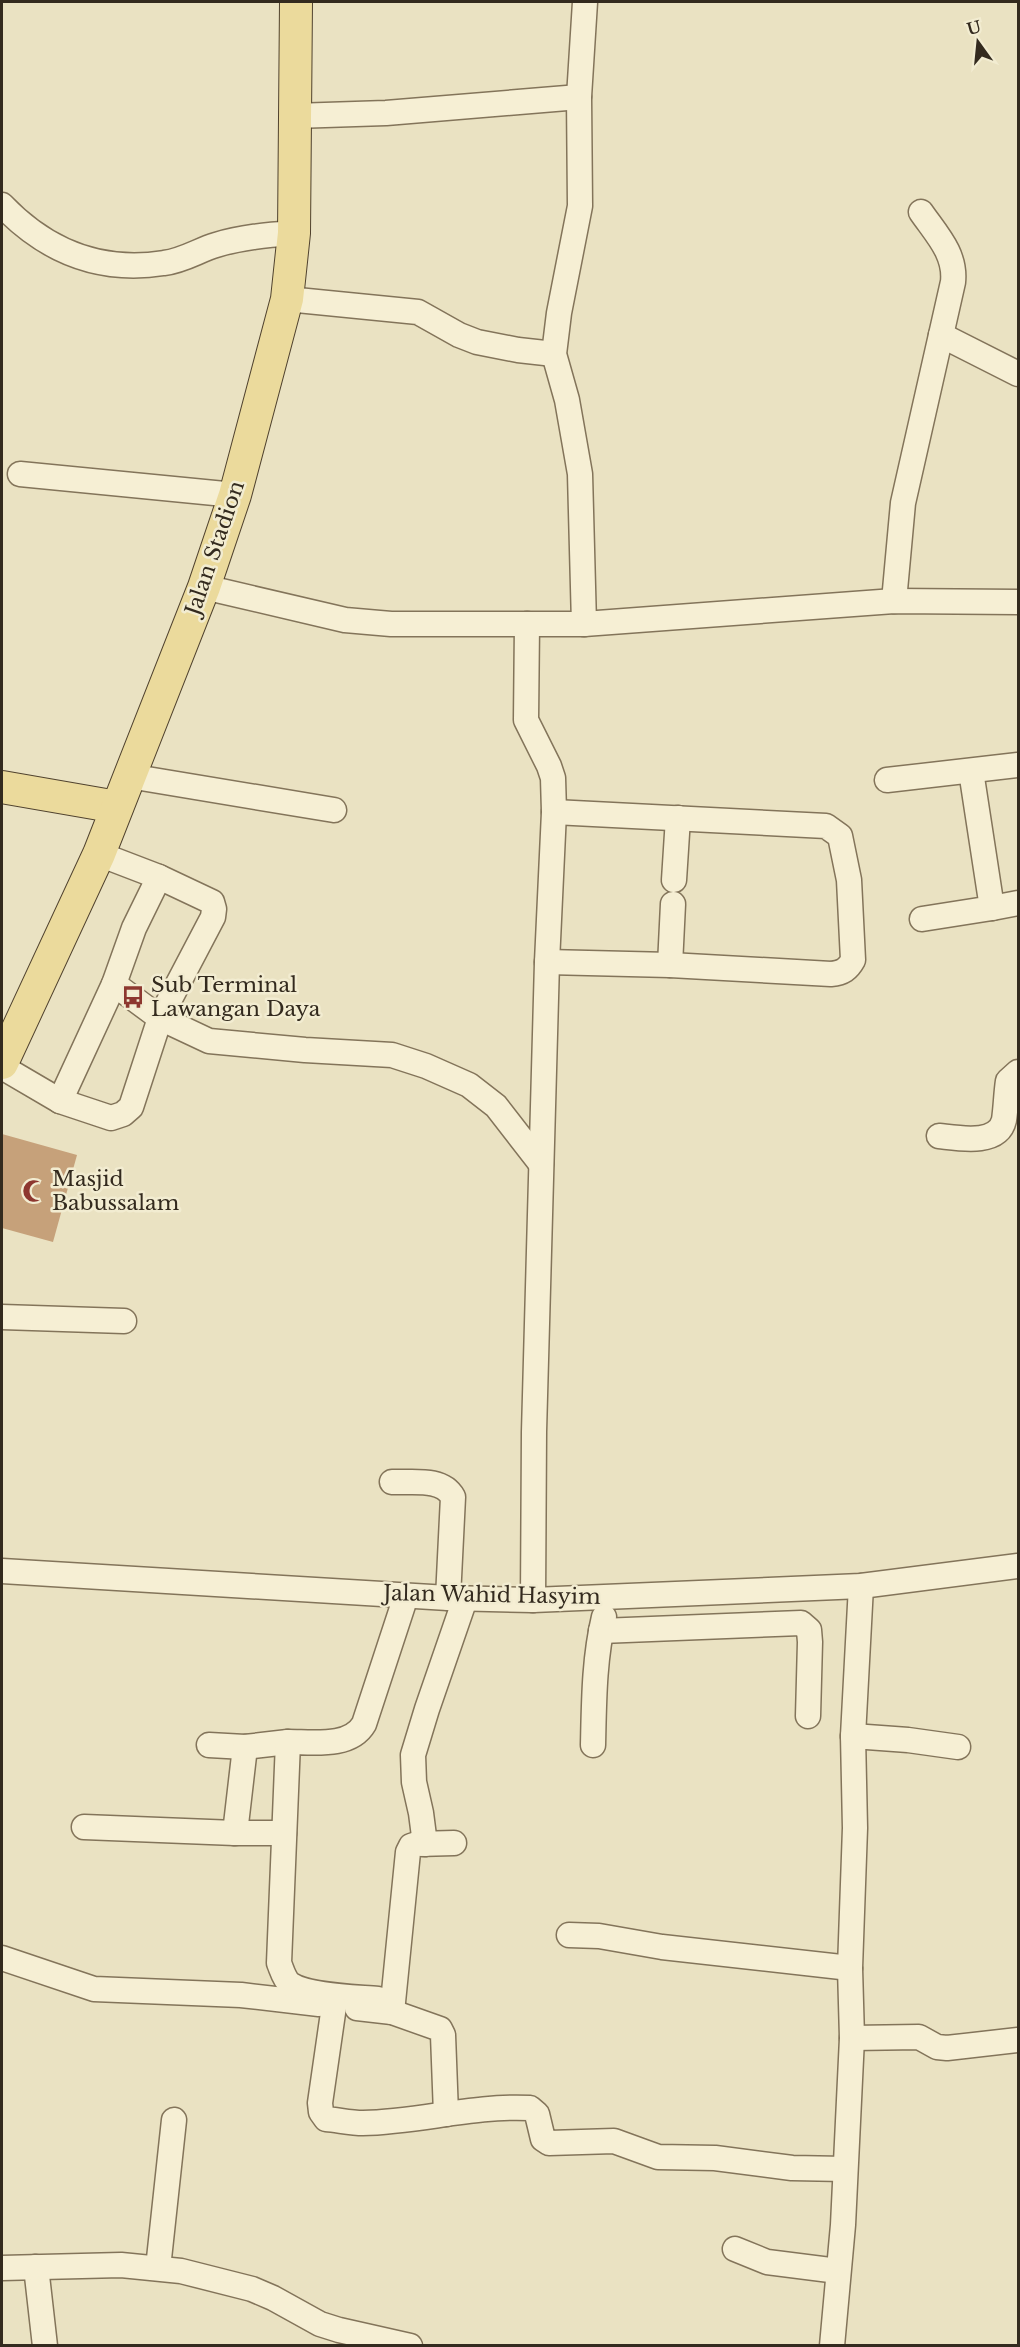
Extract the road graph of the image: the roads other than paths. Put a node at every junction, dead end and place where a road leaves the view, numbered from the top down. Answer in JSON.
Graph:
{"nodes":[{"id":1,"x":296,"y":2,"type":"edge"},
{"id":2,"x":585,"y":2,"type":"edge"},
{"id":3,"x":579,"y":97,"type":"junction"},
{"id":4,"x":294,"y":116,"type":"junction"},
{"id":5,"x":2,"y":205,"type":"edge"},
{"id":6,"x":921,"y":212,"type":"dead end"},
{"id":7,"x":294,"y":233,"type":"junction"},
{"id":8,"x":287,"y":299,"type":"junction"},
{"id":9,"x":941,"y":335,"type":"junction"},
{"id":10,"x":554,"y":354,"type":"junction"},
{"id":11,"x":1018,"y":374,"type":"edge"},
{"id":12,"x":20,"y":474,"type":"dead end"},
{"id":13,"x":235,"y":495,"type":"junction"},
{"id":14,"x":204,"y":587,"type":"junction"},
{"id":15,"x":894,"y":601,"type":"junction"},
{"id":16,"x":1018,"y":602,"type":"edge"},
{"id":17,"x":527,"y":624,"type":"junction"},
{"id":18,"x":584,"y":624,"type":"junction"},
{"id":19,"x":1018,"y":765,"type":"edge"},
{"id":20,"x":971,"y":771,"type":"junction"},
{"id":21,"x":129,"y":776,"type":"junction"},
{"id":22,"x":887,"y":780,"type":"dead end"},
{"id":23,"x":2,"y":787,"type":"edge"},
{"id":24,"x":117,"y":807,"type":"junction"},
{"id":25,"x":334,"y":810,"type":"dead end"},
{"id":26,"x":554,"y":812,"type":"junction"},
{"id":27,"x":678,"y":818,"type":"junction"},
{"id":28,"x":99,"y":854,"type":"junction"},
{"id":29,"x":159,"y":877,"type":"junction"},
{"id":30,"x":674,"y":880,"type":"dead end"},
{"id":31,"x":1018,"y":903,"type":"edge"},
{"id":32,"x":673,"y":904,"type":"dead end"},
{"id":33,"x":992,"y":908,"type":"junction"},
{"id":34,"x":922,"y":919,"type":"dead end"},
{"id":35,"x":547,"y":962,"type":"junction"},
{"id":36,"x":670,"y":965,"type":"junction"},
{"id":37,"x":114,"y":984,"type":"junction"},
{"id":38,"x":160,"y":1018,"type":"junction"},
{"id":39,"x":2,"y":1065,"type":"edge"},
{"id":40,"x":1018,"y":1072,"type":"edge"},
{"id":41,"x":60,"y":1101,"type":"junction"},
{"id":42,"x":939,"y":1136,"type":"dead end"},
{"id":43,"x":541,"y":1164,"type":"junction"},
{"id":44,"x":2,"y":1317,"type":"edge"},
{"id":45,"x":124,"y":1321,"type":"dead end"},
{"id":46,"x":392,"y":1482,"type":"dead end"},
{"id":47,"x":1018,"y":1566,"type":"edge"},
{"id":48,"x":2,"y":1571,"type":"edge"},
{"id":49,"x":861,"y":1586,"type":"junction"},
{"id":50,"x":406,"y":1596,"type":"junction"},
{"id":51,"x":609,"y":1597,"type":"junction"},
{"id":52,"x":456,"y":1599,"type":"junction"},
{"id":53,"x":533,"y":1600,"type":"junction"},
{"id":54,"x":601,"y":1631,"type":"junction"},
{"id":55,"x":808,"y":1716,"type":"dead end"},
{"id":56,"x":853,"y":1736,"type":"junction"},
{"id":57,"x":288,"y":1742,"type":"junction"},
{"id":58,"x":593,"y":1745,"type":"dead end"},
{"id":59,"x":208,"y":1746,"type":"dead end"},
{"id":60,"x":245,"y":1747,"type":"junction"},
{"id":61,"x":958,"y":1747,"type":"dead end"},
{"id":62,"x":84,"y":1827,"type":"dead end"},
{"id":63,"x":235,"y":1833,"type":"junction"},
{"id":64,"x":284,"y":1833,"type":"junction"},
{"id":65,"x":454,"y":1843,"type":"dead end"},
{"id":66,"x":425,"y":1844,"type":"junction"},
{"id":67,"x":569,"y":1935,"type":"dead end"},
{"id":68,"x":2,"y":1958,"type":"edge"},
{"id":69,"x":850,"y":1968,"type":"junction"},
{"id":70,"x":334,"y":2006,"type":"junction"},
{"id":71,"x":385,"y":2006,"type":"junction"},
{"id":72,"x":852,"y":2038,"type":"junction"},
{"id":73,"x":1018,"y":2040,"type":"edge"},
{"id":74,"x":446,"y":2114,"type":"junction"},
{"id":75,"x":174,"y":2120,"type":"dead end"},
{"id":76,"x":845,"y":2169,"type":"junction"},
{"id":77,"x":735,"y":2249,"type":"dead end"},
{"id":78,"x":36,"y":2267,"type":"junction"},
{"id":79,"x":2,"y":2268,"type":"edge"},
{"id":80,"x":158,"y":2268,"type":"junction"},
{"id":81,"x":838,"y":2271,"type":"junction"},
{"id":82,"x":45,"y":2346,"type":"edge"},
{"id":83,"x":410,"y":2346,"type":"edge"},
{"id":84,"x":832,"y":2346,"type":"edge"}],
"edges":[{"from":1,"to":4,"type":"main road","name":"Jalan Stadion"},
{"from":2,"to":3,"type":"street"},
{"from":3,"to":4,"type":"street"},
{"from":3,"to":10,"type":"street"},
{"from":4,"to":7,"type":"main road","name":"Jalan Stadion"},
{"from":5,"to":7,"type":"street"},
{"from":6,"to":9,"type":"street"},
{"from":7,"to":8,"type":"main road","name":"Jalan Stadion"},
{"from":8,"to":10,"type":"street"},
{"from":8,"to":13,"type":"main road","name":"Jalan Stadion"},
{"from":9,"to":11,"type":"street"},
{"from":9,"to":15,"type":"street"},
{"from":10,"to":18,"type":"street"},
{"from":12,"to":13,"type":"street"},
{"from":13,"to":14,"type":"main road","name":"Jalan Stadion"},
{"from":14,"to":17,"type":"street"},
{"from":14,"to":21,"type":"main road","name":"Jalan Stadion"},
{"from":15,"to":16,"type":"street"},
{"from":15,"to":18,"type":"street"},
{"from":17,"to":18,"type":"street"},
{"from":17,"to":26,"type":"street"},
{"from":19,"to":20,"type":"street"},
{"from":20,"to":22,"type":"street"},
{"from":20,"to":33,"type":"street"},
{"from":21,"to":24,"type":"main road","name":"Jalan Stadion"},
{"from":21,"to":25,"type":"street"},
{"from":23,"to":24,"type":"main road"},
{"from":24,"to":28,"type":"main road","name":"Jalan Stadion"},
{"from":26,"to":27,"type":"street"},
{"from":26,"to":35,"type":"street"},
{"from":27,"to":30,"type":"street"},
{"from":27,"to":36,"type":"street"},
{"from":28,"to":29,"type":"street"},
{"from":28,"to":39,"type":"main road","name":"Jalan Stadion"},
{"from":29,"to":37,"type":"street"},
{"from":29,"to":38,"type":"street"},
{"from":31,"to":33,"type":"street"},
{"from":32,"to":36,"type":"street"},
{"from":33,"to":34,"type":"street"},
{"from":35,"to":36,"type":"street"},
{"from":35,"to":43,"type":"street"},
{"from":37,"to":38,"type":"street"},
{"from":37,"to":41,"type":"street"},
{"from":38,"to":41,"type":"street"},
{"from":38,"to":43,"type":"street"},
{"from":39,"to":41,"type":"street"},
{"from":40,"to":42,"type":"street"},
{"from":43,"to":53,"type":"street"},
{"from":44,"to":45,"type":"street"},
{"from":46,"to":52,"type":"street"},
{"from":47,"to":49,"type":"street","name":"Jalan Wahid Hasyim"},
{"from":48,"to":50,"type":"street","name":"Jalan Wahid Hasyim"},
{"from":49,"to":51,"type":"street","name":"Jalan Wahid Hasyim"},
{"from":49,"to":56,"type":"street"},
{"from":50,"to":52,"type":"street","name":"Jalan Wahid Hasyim"},
{"from":50,"to":57,"type":"street"},
{"from":51,"to":53,"type":"street","name":"Jalan Wahid Hasyim"},
{"from":51,"to":54,"type":"street"},
{"from":52,"to":53,"type":"street","name":"Jalan Wahid Hasyim"},
{"from":52,"to":66,"type":"street"},
{"from":54,"to":55,"type":"street"},
{"from":54,"to":58,"type":"street"},
{"from":56,"to":61,"type":"street"},
{"from":56,"to":69,"type":"street"},
{"from":57,"to":60,"type":"street"},
{"from":57,"to":64,"type":"street"},
{"from":59,"to":60,"type":"street"},
{"from":60,"to":63,"type":"street"},
{"from":62,"to":63,"type":"street"},
{"from":63,"to":64,"type":"street"},
{"from":64,"to":71,"type":"street"},
{"from":65,"to":66,"type":"street"},
{"from":66,"to":71,"type":"street"},
{"from":67,"to":69,"type":"street"},
{"from":68,"to":70,"type":"street"},
{"from":69,"to":72,"type":"street"},
{"from":70,"to":71,"type":"street"},
{"from":70,"to":74,"type":"street"},
{"from":71,"to":74,"type":"street"},
{"from":72,"to":73,"type":"street"},
{"from":72,"to":76,"type":"street"},
{"from":74,"to":76,"type":"street"},
{"from":75,"to":80,"type":"street"},
{"from":76,"to":81,"type":"street"},
{"from":77,"to":81,"type":"street"},
{"from":78,"to":79,"type":"street"},
{"from":78,"to":80,"type":"street"},
{"from":78,"to":82,"type":"street"},
{"from":80,"to":83,"type":"street"},
{"from":81,"to":84,"type":"street"}]}
